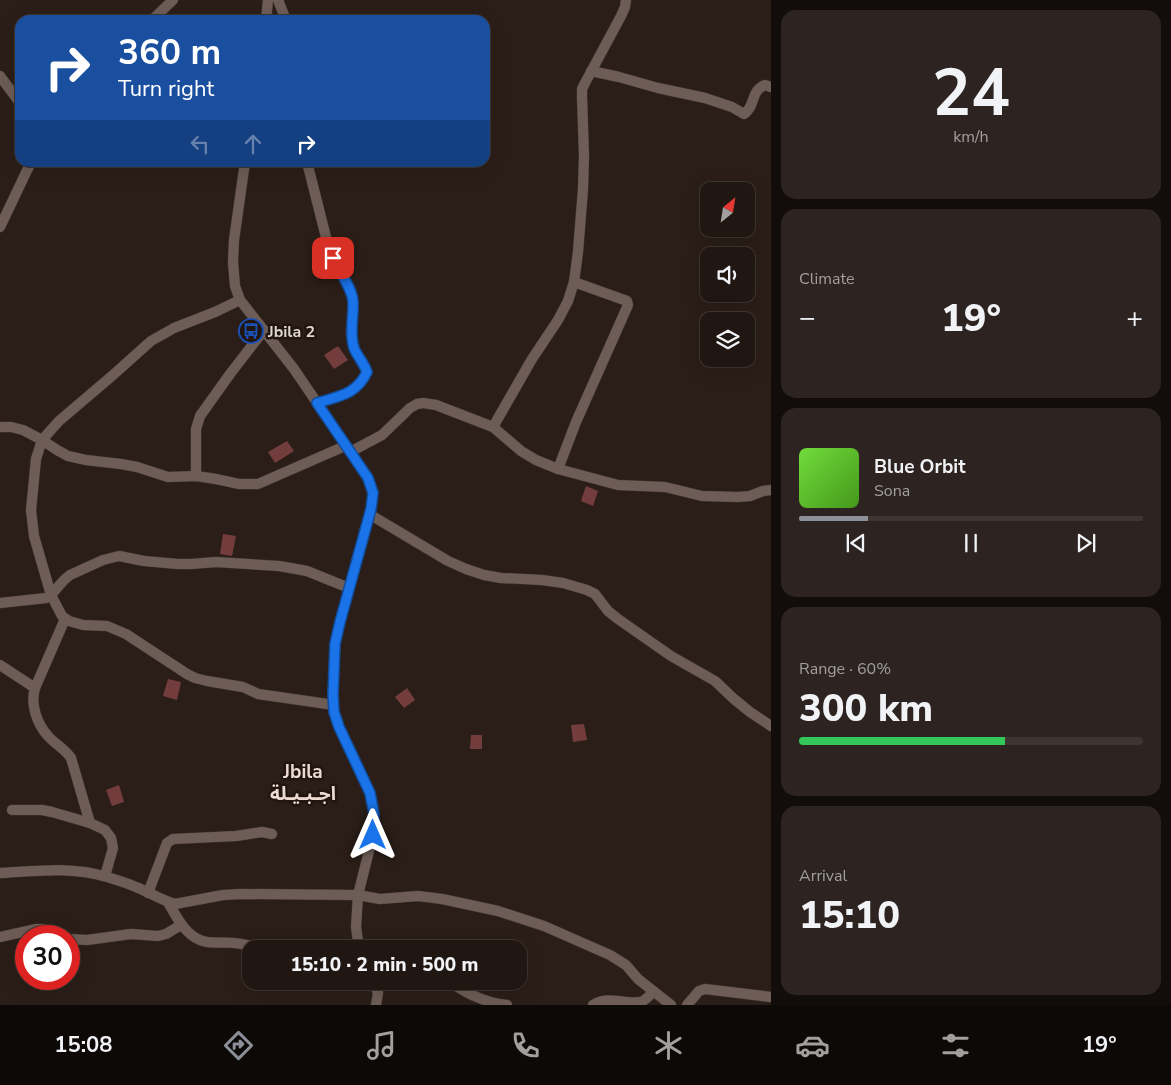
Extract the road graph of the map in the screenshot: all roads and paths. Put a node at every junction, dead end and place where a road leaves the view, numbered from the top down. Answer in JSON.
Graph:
{"nodes":[{"id":1,"x":173,"y":0,"type":"edge"},
{"id":2,"x":268,"y":0,"type":"edge"},
{"id":3,"x":278,"y":0,"type":"edge"},
{"id":4,"x":626,"y":0,"type":"edge"},
{"id":5,"x":157,"y":15,"type":"edge"},
{"id":6,"x":266,"y":15,"type":"edge"},
{"id":7,"x":284,"y":15,"type":"edge"},
{"id":8,"x":591,"y":71,"type":"junction"},
{"id":9,"x":0,"y":76,"type":"edge"},
{"id":10,"x":771,"y":87,"type":"edge"},
{"id":11,"x":15,"y":96,"type":"edge"},
{"id":12,"x":29,"y":167,"type":"edge"},
{"id":13,"x":244,"y":167,"type":"edge"},
{"id":14,"x":309,"y":167,"type":"edge"},
{"id":15,"x":0,"y":227,"type":"edge"},
{"id":16,"x":574,"y":282,"type":"junction"},
{"id":17,"x":240,"y":300,"type":"junction"},
{"id":18,"x":264,"y":330,"type":"junction"},
{"id":19,"x":317,"y":403,"type":"junction"},
{"id":20,"x":0,"y":427,"type":"edge"},
{"id":21,"x":493,"y":427,"type":"junction"},
{"id":22,"x":42,"y":440,"type":"junction"},
{"id":23,"x":348,"y":449,"type":"junction"},
{"id":24,"x":558,"y":469,"type":"junction"},
{"id":25,"x":196,"y":476,"type":"junction"},
{"id":26,"x":771,"y":490,"type":"edge"},
{"id":27,"x":369,"y":514,"type":"junction"},
{"id":28,"x":349,"y":588,"type":"junction"},
{"id":29,"x":51,"y":595,"type":"junction"},
{"id":30,"x":0,"y":603,"type":"edge"},
{"id":31,"x":65,"y":619,"type":"junction"},
{"id":32,"x":0,"y":665,"type":"edge"},
{"id":33,"x":35,"y":688,"type":"junction"},
{"id":34,"x":334,"y":704,"type":"junction"},
{"id":35,"x":771,"y":726,"type":"edge"},
{"id":36,"x":12,"y":810,"type":"dead end"},
{"id":37,"x":90,"y":823,"type":"junction"},
{"id":38,"x":272,"y":834,"type":"dead end"},
{"id":39,"x":0,"y":873,"type":"edge"},
{"id":40,"x":105,"y":876,"type":"junction"},
{"id":41,"x":148,"y":893,"type":"junction"},
{"id":42,"x":358,"y":894,"type":"junction"},
{"id":43,"x":168,"y":902,"type":"junction"},
{"id":44,"x":182,"y":925,"type":"junction"},
{"id":45,"x":15,"y":934,"type":"edge"},
{"id":46,"x":0,"y":937,"type":"edge"},
{"id":47,"x":80,"y":940,"type":"edge"},
{"id":48,"x":358,"y":940,"type":"edge"},
{"id":49,"x":242,"y":944,"type":"edge"},
{"id":50,"x":377,"y":990,"type":"edge"},
{"id":51,"x":463,"y":990,"type":"edge"},
{"id":52,"x":653,"y":992,"type":"junction"},
{"id":53,"x":771,"y":997,"type":"edge"},
{"id":54,"x":376,"y":1005,"type":"edge"},
{"id":55,"x":507,"y":1005,"type":"edge"},
{"id":56,"x":593,"y":1005,"type":"edge"},
{"id":57,"x":671,"y":1005,"type":"edge"},
{"id":58,"x":687,"y":1005,"type":"edge"}],
"edges":[{"from":1,"to":5,"type":"street"},
{"from":2,"to":6,"type":"street"},
{"from":3,"to":7,"type":"street"},
{"from":4,"to":8,"type":"street"},
{"from":8,"to":10,"type":"street"},
{"from":8,"to":16,"type":"street"},
{"from":9,"to":11,"type":"street"},
{"from":12,"to":15,"type":"street"},
{"from":13,"to":17,"type":"street"},
{"from":14,"to":19,"type":"street"},
{"from":16,"to":21,"type":"street"},
{"from":16,"to":24,"type":"street"},
{"from":17,"to":18,"type":"street"},
{"from":17,"to":22,"type":"street"},
{"from":18,"to":19,"type":"street"},
{"from":18,"to":25,"type":"street"},
{"from":19,"to":23,"type":"street"},
{"from":20,"to":22,"type":"street"},
{"from":21,"to":23,"type":"street"},
{"from":21,"to":24,"type":"street"},
{"from":22,"to":25,"type":"street"},
{"from":22,"to":29,"type":"street"},
{"from":23,"to":25,"type":"street"},
{"from":23,"to":27,"type":"street"},
{"from":24,"to":26,"type":"street"},
{"from":27,"to":28,"type":"street"},
{"from":27,"to":35,"type":"street"},
{"from":28,"to":29,"type":"street"},
{"from":28,"to":34,"type":"street"},
{"from":29,"to":30,"type":"street"},
{"from":29,"to":31,"type":"street"},
{"from":31,"to":33,"type":"street"},
{"from":31,"to":34,"type":"street"},
{"from":32,"to":33,"type":"street"},
{"from":33,"to":37,"type":"street"},
{"from":34,"to":42,"type":"street"},
{"from":36,"to":37,"type":"street"},
{"from":37,"to":40,"type":"street"},
{"from":38,"to":41,"type":"street"},
{"from":39,"to":40,"type":"street"},
{"from":40,"to":41,"type":"street"},
{"from":41,"to":43,"type":"street"},
{"from":42,"to":43,"type":"street"},
{"from":42,"to":48,"type":"street"},
{"from":42,"to":52,"type":"street"},
{"from":43,"to":44,"type":"street"},
{"from":44,"to":47,"type":"street"},
{"from":44,"to":49,"type":"street"},
{"from":45,"to":46,"type":"street"},
{"from":50,"to":54,"type":"street"},
{"from":51,"to":55,"type":"street"},
{"from":52,"to":56,"type":"street"},
{"from":52,"to":57,"type":"street"},
{"from":53,"to":58,"type":"street"}]}
